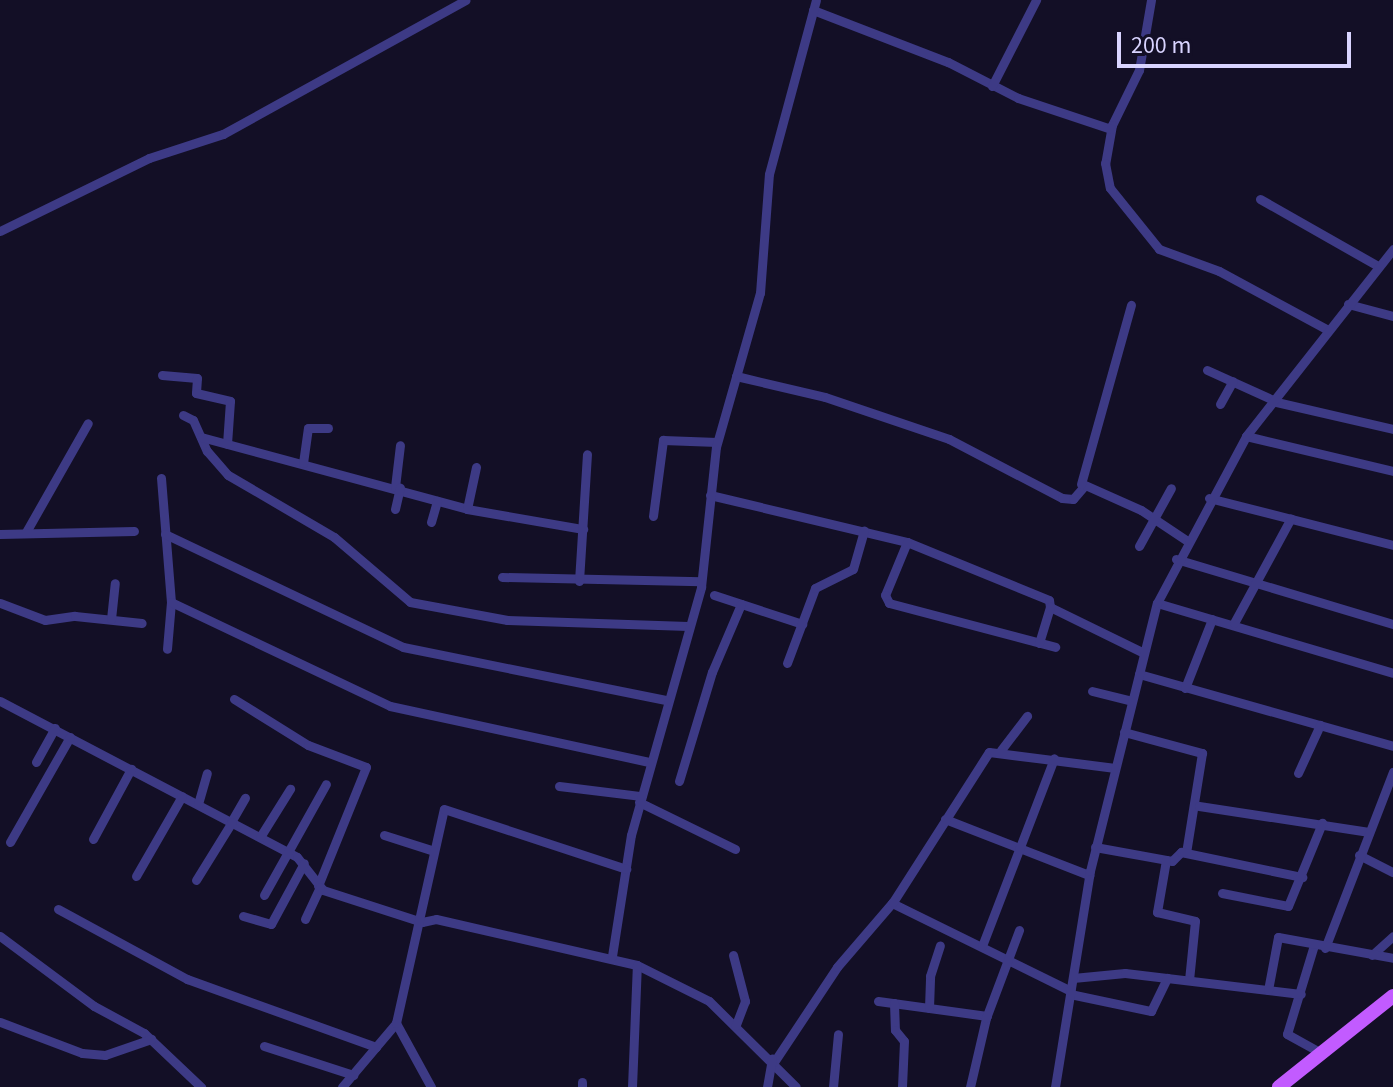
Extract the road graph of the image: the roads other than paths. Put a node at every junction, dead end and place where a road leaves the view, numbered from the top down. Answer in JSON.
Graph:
{"nodes":[{"id":1,"x":466,"y":0,"type":"edge"},
{"id":2,"x":1036,"y":0,"type":"edge"},
{"id":3,"x":1151,"y":0,"type":"edge"},
{"id":4,"x":815,"y":5,"type":"edge"},
{"id":5,"x":992,"y":86,"type":"junction"},
{"id":6,"x":1111,"y":129,"type":"junction"},
{"id":7,"x":1260,"y":199,"type":"dead end"},
{"id":8,"x":0,"y":231,"type":"edge"},
{"id":9,"x":1393,"y":249,"type":"edge"},
{"id":10,"x":1378,"y":266,"type":"junction"},
{"id":11,"x":1348,"y":304,"type":"junction"},
{"id":12,"x":1131,"y":305,"type":"dead end"},
{"id":13,"x":1393,"y":316,"type":"edge"},
{"id":14,"x":1328,"y":330,"type":"junction"},
{"id":15,"x":1207,"y":370,"type":"dead end"},
{"id":16,"x":162,"y":375,"type":"dead end"},
{"id":17,"x":736,"y":376,"type":"junction"},
{"id":18,"x":1233,"y":381,"type":"junction"},
{"id":19,"x":1272,"y":401,"type":"junction"},
{"id":20,"x":1220,"y":404,"type":"dead end"},
{"id":21,"x":183,"y":415,"type":"dead end"},
{"id":22,"x":88,"y":423,"type":"dead end"},
{"id":23,"x":328,"y":428,"type":"dead end"},
{"id":24,"x":1393,"y":429,"type":"edge"},
{"id":25,"x":1246,"y":436,"type":"junction"},
{"id":26,"x":201,"y":437,"type":"junction"},
{"id":27,"x":717,"y":442,"type":"junction"},
{"id":28,"x":227,"y":444,"type":"junction"},
{"id":29,"x":400,"y":445,"type":"dead end"},
{"id":30,"x":587,"y":454,"type":"dead end"},
{"id":31,"x":303,"y":463,"type":"junction"},
{"id":32,"x":476,"y":467,"type":"dead end"},
{"id":33,"x":1393,"y":471,"type":"edge"},
{"id":34,"x":161,"y":478,"type":"dead end"},
{"id":35,"x":1081,"y":484,"type":"junction"},
{"id":36,"x":398,"y":487,"type":"junction"},
{"id":37,"x":1171,"y":488,"type":"dead end"},
{"id":38,"x":710,"y":495,"type":"junction"},
{"id":39,"x":1209,"y":498,"type":"junction"},
{"id":40,"x":437,"y":501,"type":"junction"},
{"id":41,"x":395,"y":509,"type":"dead end"},
{"id":42,"x":467,"y":509,"type":"junction"},
{"id":43,"x":653,"y":516,"type":"dead end"},
{"id":44,"x":1154,"y":518,"type":"junction"},
{"id":45,"x":1291,"y":518,"type":"junction"},
{"id":46,"x":431,"y":522,"type":"dead end"},
{"id":47,"x":583,"y":529,"type":"junction"},
{"id":48,"x":134,"y":531,"type":"dead end"},
{"id":49,"x":864,"y":531,"type":"junction"},
{"id":50,"x":26,"y":532,"type":"junction"},
{"id":51,"x":0,"y":534,"type":"edge"},
{"id":52,"x":165,"y":534,"type":"junction"},
{"id":53,"x":1186,"y":540,"type":"junction"},
{"id":54,"x":907,"y":542,"type":"junction"},
{"id":55,"x":1393,"y":545,"type":"edge"},
{"id":56,"x":1139,"y":546,"type":"dead end"},
{"id":57,"x":1176,"y":559,"type":"junction"},
{"id":58,"x":502,"y":577,"type":"dead end"},
{"id":59,"x":579,"y":581,"type":"junction"},
{"id":60,"x":701,"y":581,"type":"junction"},
{"id":61,"x":1256,"y":581,"type":"junction"},
{"id":62,"x":115,"y":583,"type":"dead end"},
{"id":63,"x":714,"y":595,"type":"dead end"},
{"id":64,"x":171,"y":602,"type":"junction"},
{"id":65,"x":0,"y":603,"type":"edge"},
{"id":66,"x":1157,"y":603,"type":"junction"},
{"id":67,"x":741,"y":604,"type":"junction"},
{"id":68,"x":1050,"y":607,"type":"junction"},
{"id":69,"x":111,"y":619,"type":"junction"},
{"id":70,"x":1212,"y":619,"type":"junction"},
{"id":71,"x":142,"y":623,"type":"dead end"},
{"id":72,"x":1234,"y":623,"type":"junction"},
{"id":73,"x":802,"y":624,"type":"junction"},
{"id":74,"x":1393,"y":624,"type":"edge"},
{"id":75,"x":688,"y":626,"type":"junction"},
{"id":76,"x":1039,"y":643,"type":"junction"},
{"id":77,"x":1055,"y":647,"type":"dead end"},
{"id":78,"x":167,"y":649,"type":"dead end"},
{"id":79,"x":1142,"y":652,"type":"junction"},
{"id":80,"x":787,"y":663,"type":"dead end"},
{"id":81,"x":1393,"y":673,"type":"edge"},
{"id":82,"x":1139,"y":674,"type":"junction"},
{"id":83,"x":1185,"y":688,"type":"junction"},
{"id":84,"x":1092,"y":691,"type":"dead end"},
{"id":85,"x":234,"y":699,"type":"dead end"},
{"id":86,"x":666,"y":700,"type":"junction"},
{"id":87,"x":0,"y":701,"type":"edge"},
{"id":88,"x":1132,"y":701,"type":"junction"},
{"id":89,"x":1027,"y":716,"type":"dead end"},
{"id":90,"x":1320,"y":725,"type":"junction"},
{"id":91,"x":55,"y":728,"type":"junction"},
{"id":92,"x":1124,"y":732,"type":"junction"},
{"id":93,"x":70,"y":737,"type":"junction"},
{"id":94,"x":1393,"y":746,"type":"edge"},
{"id":95,"x":1001,"y":750,"type":"junction"},
{"id":96,"x":1054,"y":758,"type":"junction"},
{"id":97,"x":36,"y":762,"type":"dead end"},
{"id":98,"x":649,"y":762,"type":"junction"},
{"id":99,"x":1115,"y":768,"type":"junction"},
{"id":100,"x":131,"y":769,"type":"junction"},
{"id":101,"x":1393,"y":772,"type":"edge"},
{"id":102,"x":207,"y":773,"type":"dead end"},
{"id":103,"x":1298,"y":773,"type":"dead end"},
{"id":104,"x":679,"y":781,"type":"dead end"},
{"id":105,"x":326,"y":784,"type":"dead end"},
{"id":106,"x":559,"y":786,"type":"dead end"},
{"id":107,"x":290,"y":789,"type":"dead end"},
{"id":108,"x":182,"y":796,"type":"junction"},
{"id":109,"x":245,"y":798,"type":"dead end"},
{"id":110,"x":640,"y":799,"type":"junction"},
{"id":111,"x":1388,"y":801,"type":"edge"},
{"id":112,"x":198,"y":804,"type":"junction"},
{"id":113,"x":1199,"y":806,"type":"junction"},
{"id":114,"x":945,"y":819,"type":"junction"},
{"id":115,"x":231,"y":822,"type":"junction"},
{"id":116,"x":1322,"y":823,"type":"junction"},
{"id":117,"x":1369,"y":832,"type":"junction"},
{"id":118,"x":384,"y":835,"type":"dead end"},
{"id":119,"x":260,"y":837,"type":"junction"},
{"id":120,"x":93,"y":839,"type":"dead end"},
{"id":121,"x":10,"y":842,"type":"dead end"},
{"id":122,"x":1095,"y":847,"type":"junction"},
{"id":123,"x":735,"y":849,"type":"dead end"},
{"id":124,"x":431,"y":850,"type":"junction"},
{"id":125,"x":288,"y":852,"type":"junction"},
{"id":126,"x":1022,"y":853,"type":"junction"},
{"id":127,"x":1186,"y":853,"type":"junction"},
{"id":128,"x":1359,"y":855,"type":"junction"},
{"id":129,"x":1166,"y":860,"type":"junction"},
{"id":130,"x":304,"y":863,"type":"junction"},
{"id":131,"x":626,"y":869,"type":"junction"},
{"id":132,"x":1393,"y":872,"type":"edge"},
{"id":133,"x":1089,"y":875,"type":"junction"},
{"id":134,"x":136,"y":876,"type":"dead end"},
{"id":135,"x":1302,"y":877,"type":"junction"},
{"id":136,"x":196,"y":880,"type":"dead end"},
{"id":137,"x":319,"y":886,"type":"junction"},
{"id":138,"x":1222,"y":893,"type":"dead end"},
{"id":139,"x":264,"y":895,"type":"dead end"},
{"id":140,"x":892,"y":903,"type":"junction"},
{"id":141,"x":58,"y":909,"type":"dead end"},
{"id":142,"x":243,"y":916,"type":"dead end"},
{"id":143,"x":305,"y":919,"type":"dead end"},
{"id":144,"x":422,"y":922,"type":"junction"},
{"id":145,"x":1019,"y":930,"type":"dead end"},
{"id":146,"x":0,"y":936,"type":"edge"},
{"id":147,"x":1393,"y":936,"type":"edge"},
{"id":148,"x":1314,"y":945,"type":"junction"},
{"id":149,"x":940,"y":946,"type":"dead end"},
{"id":150,"x":982,"y":946,"type":"junction"},
{"id":151,"x":1325,"y":948,"type":"junction"},
{"id":152,"x":733,"y":955,"type":"dead end"},
{"id":153,"x":1372,"y":955,"type":"junction"},
{"id":154,"x":612,"y":956,"type":"junction"},
{"id":155,"x":1393,"y":958,"type":"edge"},
{"id":156,"x":1008,"y":959,"type":"junction"},
{"id":157,"x":637,"y":965,"type":"junction"},
{"id":158,"x":1073,"y":978,"type":"junction"},
{"id":159,"x":1167,"y":978,"type":"junction"},
{"id":160,"x":1189,"y":980,"type":"junction"},
{"id":161,"x":1268,"y":990,"type":"junction"},
{"id":162,"x":1071,"y":992,"type":"junction"},
{"id":163,"x":1301,"y":994,"type":"junction"},
{"id":164,"x":1393,"y":996,"type":"edge"},
{"id":165,"x":878,"y":1001,"type":"dead end"},
{"id":166,"x":894,"y":1003,"type":"junction"},
{"id":167,"x":929,"y":1008,"type":"junction"},
{"id":168,"x":987,"y":1016,"type":"junction"},
{"id":169,"x":396,"y":1023,"type":"junction"},
{"id":170,"x":736,"y":1025,"type":"junction"},
{"id":171,"x":1,"y":1026,"type":"edge"},
{"id":172,"x":838,"y":1034,"type":"dead end"},
{"id":173,"x":151,"y":1039,"type":"junction"},
{"id":174,"x":264,"y":1046,"type":"dead end"},
{"id":175,"x":376,"y":1047,"type":"junction"},
{"id":176,"x":1321,"y":1053,"type":"junction"},
{"id":177,"x":773,"y":1060,"type":"junction"},
{"id":178,"x":353,"y":1075,"type":"junction"},
{"id":179,"x":201,"y":1087,"type":"edge"},
{"id":180,"x":342,"y":1087,"type":"edge"},
{"id":181,"x":431,"y":1087,"type":"edge"},
{"id":182,"x":632,"y":1087,"type":"edge"},
{"id":183,"x":767,"y":1087,"type":"edge"},
{"id":184,"x":796,"y":1087,"type":"edge"},
{"id":185,"x":833,"y":1087,"type":"edge"},
{"id":186,"x":902,"y":1087,"type":"edge"},
{"id":187,"x":970,"y":1087,"type":"edge"},
{"id":188,"x":1055,"y":1087,"type":"edge"},
{"id":189,"x":1279,"y":1087,"type":"edge"}],
"edges":[{"from":1,"to":8,"type":"street"},
{"from":2,"to":5,"type":"street"},
{"from":3,"to":6,"type":"street"},
{"from":4,"to":5,"type":"street"},
{"from":4,"to":17,"type":"street"},
{"from":5,"to":6,"type":"street"},
{"from":6,"to":14,"type":"street"},
{"from":7,"to":10,"type":"street"},
{"from":9,"to":10,"type":"street"},
{"from":10,"to":11,"type":"street"},
{"from":11,"to":13,"type":"street"},
{"from":11,"to":14,"type":"street"},
{"from":12,"to":35,"type":"street"},
{"from":14,"to":19,"type":"street"},
{"from":15,"to":18,"type":"street"},
{"from":16,"to":28,"type":"street"},
{"from":17,"to":27,"type":"street"},
{"from":17,"to":35,"type":"street"},
{"from":18,"to":19,"type":"street"},
{"from":18,"to":20,"type":"street"},
{"from":19,"to":24,"type":"street"},
{"from":19,"to":25,"type":"street"},
{"from":21,"to":26,"type":"street"},
{"from":22,"to":50,"type":"street"},
{"from":23,"to":31,"type":"street"},
{"from":25,"to":33,"type":"street"},
{"from":25,"to":39,"type":"street"},
{"from":26,"to":28,"type":"street"},
{"from":26,"to":75,"type":"street"},
{"from":27,"to":38,"type":"street"},
{"from":27,"to":43,"type":"street"},
{"from":28,"to":31,"type":"street"},
{"from":29,"to":36,"type":"street"},
{"from":30,"to":47,"type":"street"},
{"from":31,"to":36,"type":"street"},
{"from":32,"to":42,"type":"street"},
{"from":34,"to":52,"type":"street"},
{"from":35,"to":44,"type":"street"},
{"from":36,"to":40,"type":"street"},
{"from":36,"to":41,"type":"street"},
{"from":37,"to":44,"type":"street"},
{"from":38,"to":49,"type":"street"},
{"from":38,"to":60,"type":"street"},
{"from":39,"to":45,"type":"street"},
{"from":39,"to":53,"type":"street"},
{"from":40,"to":42,"type":"street"},
{"from":40,"to":46,"type":"street"},
{"from":42,"to":47,"type":"street"},
{"from":44,"to":53,"type":"street"},
{"from":44,"to":56,"type":"street"},
{"from":45,"to":55,"type":"street"},
{"from":45,"to":61,"type":"street"},
{"from":47,"to":59,"type":"street"},
{"from":48,"to":50,"type":"street"},
{"from":49,"to":54,"type":"street"},
{"from":49,"to":73,"type":"street"},
{"from":50,"to":51,"type":"street"},
{"from":52,"to":64,"type":"street"},
{"from":52,"to":86,"type":"street"},
{"from":53,"to":57,"type":"street"},
{"from":54,"to":68,"type":"street"},
{"from":54,"to":76,"type":"street"},
{"from":57,"to":61,"type":"street"},
{"from":57,"to":66,"type":"street"},
{"from":58,"to":59,"type":"street"},
{"from":59,"to":60,"type":"street"},
{"from":60,"to":75,"type":"street"},
{"from":61,"to":72,"type":"street"},
{"from":61,"to":74,"type":"street"},
{"from":62,"to":69,"type":"street"},
{"from":63,"to":67,"type":"street"},
{"from":64,"to":78,"type":"street"},
{"from":64,"to":98,"type":"street"},
{"from":65,"to":69,"type":"street"},
{"from":66,"to":70,"type":"street"},
{"from":66,"to":79,"type":"street"},
{"from":67,"to":73,"type":"street"},
{"from":67,"to":104,"type":"street"},
{"from":68,"to":76,"type":"street"},
{"from":68,"to":79,"type":"street"},
{"from":69,"to":71,"type":"street"},
{"from":70,"to":72,"type":"street"},
{"from":70,"to":83,"type":"street"},
{"from":72,"to":81,"type":"street"},
{"from":73,"to":80,"type":"street"},
{"from":75,"to":86,"type":"street"},
{"from":76,"to":77,"type":"street"},
{"from":79,"to":82,"type":"street"},
{"from":82,"to":83,"type":"street"},
{"from":82,"to":88,"type":"street"},
{"from":83,"to":90,"type":"street"},
{"from":84,"to":88,"type":"street"},
{"from":85,"to":137,"type":"street"},
{"from":86,"to":98,"type":"street"},
{"from":87,"to":91,"type":"street"},
{"from":88,"to":92,"type":"street"},
{"from":89,"to":95,"type":"street"},
{"from":90,"to":94,"type":"street"},
{"from":90,"to":103,"type":"street"},
{"from":91,"to":93,"type":"street"},
{"from":91,"to":97,"type":"street"},
{"from":92,"to":99,"type":"street"},
{"from":92,"to":113,"type":"street"},
{"from":93,"to":100,"type":"street"},
{"from":93,"to":121,"type":"street"},
{"from":95,"to":96,"type":"street"},
{"from":95,"to":114,"type":"street"},
{"from":96,"to":99,"type":"street"},
{"from":96,"to":126,"type":"street"},
{"from":98,"to":110,"type":"street"},
{"from":99,"to":122,"type":"street"},
{"from":100,"to":108,"type":"street"},
{"from":100,"to":120,"type":"street"},
{"from":101,"to":111,"type":"street"},
{"from":102,"to":112,"type":"street"},
{"from":105,"to":125,"type":"street"},
{"from":106,"to":110,"type":"street"},
{"from":107,"to":119,"type":"street"},
{"from":108,"to":112,"type":"street"},
{"from":108,"to":134,"type":"street"},
{"from":109,"to":115,"type":"street"},
{"from":110,"to":123,"type":"street"},
{"from":110,"to":131,"type":"street"},
{"from":111,"to":117,"type":"street"},
{"from":112,"to":115,"type":"street"},
{"from":113,"to":116,"type":"street"},
{"from":113,"to":127,"type":"street"},
{"from":114,"to":126,"type":"street"},
{"from":114,"to":140,"type":"street"},
{"from":115,"to":119,"type":"street"},
{"from":115,"to":136,"type":"street"},
{"from":116,"to":117,"type":"street"},
{"from":116,"to":135,"type":"street"},
{"from":117,"to":128,"type":"street"},
{"from":118,"to":124,"type":"street"},
{"from":119,"to":125,"type":"street"},
{"from":122,"to":129,"type":"street"},
{"from":122,"to":133,"type":"street"},
{"from":124,"to":131,"type":"street"},
{"from":124,"to":144,"type":"street"},
{"from":125,"to":130,"type":"street"},
{"from":125,"to":139,"type":"street"},
{"from":126,"to":133,"type":"street"},
{"from":126,"to":150,"type":"street"},
{"from":127,"to":129,"type":"street"},
{"from":127,"to":135,"type":"street"},
{"from":128,"to":132,"type":"street"},
{"from":128,"to":151,"type":"street"},
{"from":129,"to":160,"type":"street"},
{"from":130,"to":137,"type":"street"},
{"from":130,"to":142,"type":"street"},
{"from":131,"to":154,"type":"street"},
{"from":133,"to":158,"type":"street"},
{"from":135,"to":138,"type":"street"},
{"from":137,"to":143,"type":"street"},
{"from":137,"to":144,"type":"street"},
{"from":140,"to":150,"type":"street"},
{"from":140,"to":177,"type":"street"},
{"from":141,"to":175,"type":"street"},
{"from":144,"to":154,"type":"street"},
{"from":144,"to":169,"type":"street"},
{"from":145,"to":156,"type":"street"},
{"from":146,"to":173,"type":"street"},
{"from":147,"to":153,"type":"street"},
{"from":148,"to":151,"type":"street"},
{"from":148,"to":161,"type":"street"},
{"from":148,"to":163,"type":"street"},
{"from":149,"to":167,"type":"street"},
{"from":150,"to":156,"type":"street"},
{"from":151,"to":153,"type":"street"},
{"from":152,"to":170,"type":"street"},
{"from":153,"to":155,"type":"street"},
{"from":154,"to":157,"type":"street"},
{"from":156,"to":162,"type":"street"},
{"from":156,"to":168,"type":"street"},
{"from":157,"to":170,"type":"street"},
{"from":157,"to":182,"type":"street"},
{"from":158,"to":159,"type":"street"},
{"from":158,"to":162,"type":"street"},
{"from":159,"to":160,"type":"street"},
{"from":159,"to":162,"type":"street"},
{"from":160,"to":161,"type":"street"},
{"from":161,"to":163,"type":"street"},
{"from":162,"to":188,"type":"street"},
{"from":163,"to":176,"type":"street"},
{"from":164,"to":176,"type":"main road"},
{"from":165,"to":166,"type":"street"},
{"from":166,"to":167,"type":"street"},
{"from":166,"to":186,"type":"street"},
{"from":167,"to":168,"type":"street"},
{"from":168,"to":187,"type":"street"},
{"from":169,"to":175,"type":"street"},
{"from":169,"to":181,"type":"street"},
{"from":170,"to":177,"type":"street"},
{"from":171,"to":173,"type":"street"},
{"from":172,"to":185,"type":"street"},
{"from":173,"to":179,"type":"street"},
{"from":174,"to":178,"type":"street"},
{"from":175,"to":178,"type":"street"},
{"from":176,"to":189,"type":"main road"},
{"from":177,"to":183,"type":"street"},
{"from":177,"to":184,"type":"street"},
{"from":178,"to":180,"type":"street"}]}
